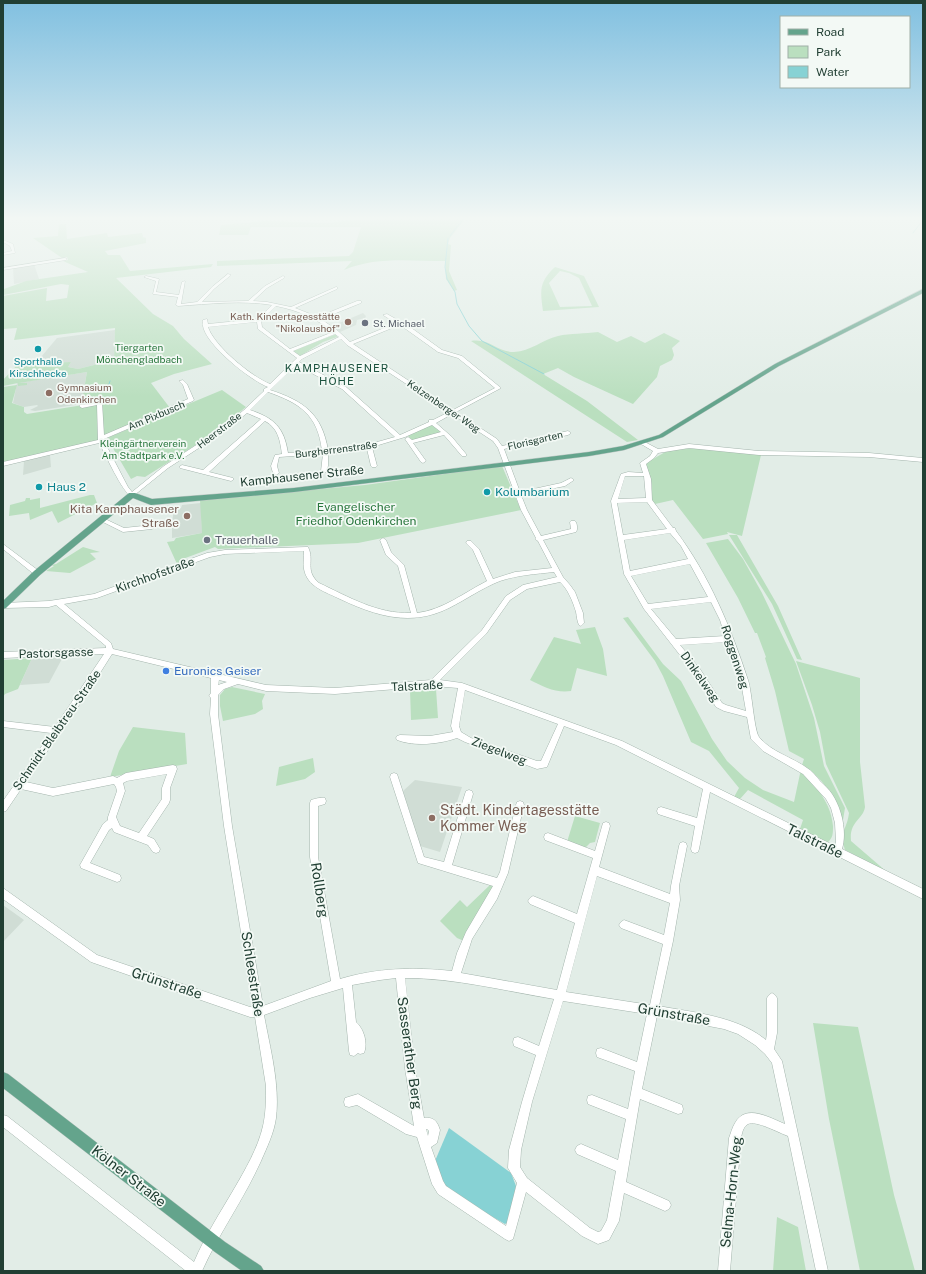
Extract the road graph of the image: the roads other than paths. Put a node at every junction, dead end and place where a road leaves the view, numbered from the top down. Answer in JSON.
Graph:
{"nodes":[{"id":1,"x":152,"y":278,"type":"edge"},
{"id":2,"x":224,"y":278,"type":"edge"},
{"id":3,"x":281,"y":278,"type":"edge"},
{"id":4,"x":184,"y":282,"type":"dead end"},
{"id":5,"x":336,"y":288,"type":"dead end"},
{"id":6,"x":923,"y":291,"type":"edge"},
{"id":7,"x":179,"y":301,"type":"junction"},
{"id":8,"x":249,"y":302,"type":"junction"},
{"id":9,"x":359,"y":302,"type":"dead end"},
{"id":10,"x":197,"y":303,"type":"junction"},
{"id":11,"x":275,"y":305,"type":"junction"},
{"id":12,"x":291,"y":308,"type":"junction"},
{"id":13,"x":385,"y":315,"type":"dead end"},
{"id":14,"x":317,"y":319,"type":"junction"},
{"id":15,"x":204,"y":320,"type":"dead end"},
{"id":16,"x":259,"y":320,"type":"junction"},
{"id":17,"x":206,"y":326,"type":"junction"},
{"id":18,"x":403,"y":326,"type":"junction"},
{"id":19,"x":336,"y":332,"type":"junction"},
{"id":20,"x":342,"y":337,"type":"junction"},
{"id":21,"x":349,"y":344,"type":"junction"},
{"id":22,"x":290,"y":351,"type":"junction"},
{"id":23,"x":300,"y":358,"type":"junction"},
{"id":24,"x":295,"y":362,"type":"junction"},
{"id":25,"x":181,"y":382,"type":"dead end"},
{"id":26,"x":268,"y":388,"type":"junction"},
{"id":27,"x":82,"y":406,"type":"dead end"},
{"id":28,"x":246,"y":411,"type":"junction"},
{"id":29,"x":452,"y":412,"type":"junction"},
{"id":30,"x":265,"y":418,"type":"junction"},
{"id":31,"x":431,"y":421,"type":"junction"},
{"id":32,"x":445,"y":433,"type":"junction"},
{"id":33,"x":568,"y":433,"type":"dead end"},
{"id":34,"x":401,"y":436,"type":"junction"},
{"id":35,"x":101,"y":439,"type":"junction"},
{"id":36,"x":411,"y":442,"type":"junction"},
{"id":37,"x":643,"y":443,"type":"junction"},
{"id":38,"x":369,"y":446,"type":"junction"},
{"id":39,"x":502,"y":448,"type":"junction"},
{"id":40,"x":656,"y":451,"type":"junction"},
{"id":41,"x":325,"y":452,"type":"junction"},
{"id":42,"x":285,"y":455,"type":"junction"},
{"id":43,"x":464,"y":455,"type":"dead end"},
{"id":44,"x":923,"y":460,"type":"edge"},
{"id":45,"x":423,"y":461,"type":"dead end"},
{"id":46,"x":508,"y":463,"type":"junction"},
{"id":47,"x":3,"y":464,"type":"edge"},
{"id":48,"x":374,"y":466,"type":"dead end"},
{"id":49,"x":182,"y":467,"type":"dead end"},
{"id":50,"x":324,"y":471,"type":"dead end"},
{"id":51,"x":205,"y":472,"type":"junction"},
{"id":52,"x":276,"y":473,"type":"dead end"},
{"id":53,"x":646,"y":474,"type":"junction"},
{"id":54,"x":231,"y":478,"type":"dead end"},
{"id":55,"x":570,"y":480,"type":"dead end"},
{"id":56,"x":144,"y":485,"type":"junction"},
{"id":57,"x":126,"y":488,"type":"junction"},
{"id":58,"x":518,"y":494,"type":"junction"},
{"id":59,"x":132,"y":495,"type":"junction"},
{"id":60,"x":650,"y":500,"type":"junction"},
{"id":61,"x":614,"y":502,"type":"junction"},
{"id":62,"x":103,"y":520,"type":"junction"},
{"id":63,"x":573,"y":522,"type":"dead end"},
{"id":64,"x":152,"y":527,"type":"dead end"},
{"id":65,"x":673,"y":530,"type":"junction"},
{"id":66,"x":620,"y":538,"type":"junction"},
{"id":67,"x":538,"y":539,"type":"junction"},
{"id":68,"x":383,"y":540,"type":"dead end"},
{"id":69,"x":469,"y":543,"type":"dead end"},
{"id":70,"x":3,"y":546,"type":"edge"},
{"id":71,"x":692,"y":561,"type":"junction"},
{"id":72,"x":555,"y":570,"type":"junction"},
{"id":73,"x":37,"y":573,"type":"junction"},
{"id":74,"x":627,"y":574,"type":"junction"},
{"id":75,"x":561,"y":580,"type":"junction"},
{"id":76,"x":491,"y":582,"type":"junction"},
{"id":77,"x":713,"y":599,"type":"junction"},
{"id":78,"x":58,"y":603,"type":"junction"},
{"id":79,"x":4,"y":606,"type":"edge"},
{"id":80,"x":646,"y":607,"type":"junction"},
{"id":81,"x":416,"y":616,"type":"junction"},
{"id":82,"x":581,"y":623,"type":"dead end"},
{"id":83,"x":730,"y":639,"type":"junction"},
{"id":84,"x":675,"y":642,"type":"junction"},
{"id":85,"x":110,"y":651,"type":"junction"},
{"id":86,"x":3,"y":655,"type":"edge"},
{"id":87,"x":219,"y":677,"type":"junction"},
{"id":88,"x":236,"y":682,"type":"junction"},
{"id":89,"x":433,"y":683,"type":"junction"},
{"id":90,"x":462,"y":686,"type":"junction"},
{"id":91,"x":221,"y":687,"type":"junction"},
{"id":92,"x":213,"y":696,"type":"junction"},
{"id":93,"x":750,"y":715,"type":"junction"},
{"id":94,"x":562,"y":723,"type":"junction"},
{"id":95,"x":3,"y":724,"type":"edge"},
{"id":96,"x":56,"y":730,"type":"junction"},
{"id":97,"x":458,"y":734,"type":"junction"},
{"id":98,"x":400,"y":738,"type":"dead end"},
{"id":99,"x":394,"y":777,"type":"dead end"},
{"id":100,"x":118,"y":782,"type":"junction"},
{"id":101,"x":20,"y":785,"type":"junction"},
{"id":102,"x":707,"y":788,"type":"junction"},
{"id":103,"x":469,"y":794,"type":"dead end"},
{"id":104,"x":322,"y":801,"type":"dead end"},
{"id":105,"x":520,"y":805,"type":"dead end"},
{"id":106,"x":3,"y":808,"type":"edge"},
{"id":107,"x":661,"y":811,"type":"dead end"},
{"id":108,"x":113,"y":822,"type":"junction"},
{"id":109,"x":700,"y":823,"type":"junction"},
{"id":110,"x":606,"y":826,"type":"dead end"},
{"id":111,"x":548,"y":837,"type":"dead end"},
{"id":112,"x":141,"y":838,"type":"junction"},
{"id":113,"x":682,"y":846,"type":"dead end"},
{"id":114,"x":156,"y":849,"type":"dead end"},
{"id":115,"x":695,"y":849,"type":"dead end"},
{"id":116,"x":837,"y":852,"type":"junction"},
{"id":117,"x":598,"y":856,"type":"junction"},
{"id":118,"x":446,"y":868,"type":"junction"},
{"id":119,"x":594,"y":870,"type":"junction"},
{"id":120,"x":117,"y":878,"type":"dead end"},
{"id":121,"x":499,"y":883,"type":"junction"},
{"id":122,"x":3,"y":893,"type":"edge"},
{"id":123,"x":923,"y":894,"type":"edge"},
{"id":124,"x":675,"y":900,"type":"junction"},
{"id":125,"x":532,"y":901,"type":"dead end"},
{"id":126,"x":580,"y":920,"type":"junction"},
{"id":127,"x":624,"y":924,"type":"dead end"},
{"id":128,"x":668,"y":941,"type":"junction"},
{"id":129,"x":400,"y":973,"type":"junction"},
{"id":130,"x":455,"y":977,"type":"junction"},
{"id":131,"x":347,"y":981,"type":"junction"},
{"id":132,"x":336,"y":983,"type":"junction"},
{"id":133,"x":560,"y":996,"type":"junction"},
{"id":134,"x":772,"y":998,"type":"dead end"},
{"id":135,"x":654,"y":1010,"type":"junction"},
{"id":136,"x":259,"y":1012,"type":"junction"},
{"id":137,"x":518,"y":1042,"type":"dead end"},
{"id":138,"x":357,"y":1050,"type":"dead end"},
{"id":139,"x":769,"y":1050,"type":"junction"},
{"id":140,"x":601,"y":1052,"type":"dead end"},
{"id":141,"x":542,"y":1054,"type":"junction"},
{"id":142,"x":640,"y":1068,"type":"junction"},
{"id":143,"x":3,"y":1079,"type":"edge"},
{"id":144,"x":636,"y":1092,"type":"junction"},
{"id":145,"x":592,"y":1100,"type":"dead end"},
{"id":146,"x":349,"y":1102,"type":"dead end"},
{"id":147,"x":678,"y":1109,"type":"dead end"},
{"id":148,"x":632,"y":1116,"type":"junction"},
{"id":149,"x":3,"y":1120,"type":"edge"},
{"id":150,"x":793,"y":1133,"type":"junction"},
{"id":151,"x":422,"y":1134,"type":"junction"},
{"id":152,"x":582,"y":1150,"type":"dead end"},
{"id":153,"x":623,"y":1168,"type":"junction"},
{"id":154,"x":523,"y":1182,"type":"junction"},
{"id":155,"x":620,"y":1185,"type":"junction"},
{"id":156,"x":665,"y":1205,"type":"dead end"},
{"id":157,"x":210,"y":1239,"type":"junction"},
{"id":158,"x":196,"y":1271,"type":"edge"},
{"id":159,"x":256,"y":1271,"type":"edge"},
{"id":160,"x":724,"y":1271,"type":"edge"},
{"id":161,"x":822,"y":1271,"type":"edge"}],
"edges":[{"from":1,"to":7,"type":"street","name":"Kelzenberger Weg"},
{"from":2,"to":10,"type":"street"},
{"from":3,"to":8,"type":"street"},
{"from":4,"to":7,"type":"street"},
{"from":5,"to":12,"type":"street"},
{"from":6,"to":37,"type":"main road","name":"Kamphausener Straße"},
{"from":7,"to":10,"type":"street","name":"Kelzenberger Weg"},
{"from":8,"to":10,"type":"street","name":"Kelzenberger Weg"},
{"from":8,"to":11,"type":"street","name":"Kelzenberger Weg"},
{"from":9,"to":14,"type":"street"},
{"from":11,"to":12,"type":"street","name":"Kelzenberger Weg"},
{"from":11,"to":16,"type":"street"},
{"from":12,"to":14,"type":"street","name":"Kelzenberger Weg"},
{"from":13,"to":18,"type":"street"},
{"from":14,"to":19,"type":"street","name":"Kelzenberger Weg"},
{"from":15,"to":17,"type":"street"},
{"from":16,"to":17,"type":"street"},
{"from":16,"to":22,"type":"street"},
{"from":17,"to":26,"type":"street"},
{"from":18,"to":21,"type":"street"},
{"from":18,"to":29,"type":"street","name":"Burgherrenstraße"},
{"from":19,"to":20,"type":"street","name":"Kelzenberger Weg"},
{"from":19,"to":22,"type":"street"},
{"from":20,"to":21,"type":"street","name":"Kelzenberger Weg"},
{"from":20,"to":23,"type":"street","name":"Heerstraße"},
{"from":21,"to":29,"type":"street","name":"Kelzenberger Weg"},
{"from":22,"to":23,"type":"street"},
{"from":23,"to":24,"type":"street","name":"Heerstraße"},
{"from":24,"to":26,"type":"street","name":"Heerstraße"},
{"from":24,"to":34,"type":"street"},
{"from":25,"to":35,"type":"street","name":"Am Pixbusch"},
{"from":26,"to":28,"type":"street","name":"Heerstraße"},
{"from":26,"to":41,"type":"street"},
{"from":27,"to":35,"type":"street"},
{"from":28,"to":30,"type":"street","name":"Burgherrenstraße"},
{"from":28,"to":56,"type":"street","name":"Heerstraße"},
{"from":29,"to":31,"type":"street","name":"Burgherrenstraße"},
{"from":29,"to":39,"type":"street","name":"Kelzenberger Weg"},
{"from":30,"to":42,"type":"street","name":"Burgherrenstraße"},
{"from":30,"to":51,"type":"street"},
{"from":31,"to":32,"type":"street"},
{"from":31,"to":34,"type":"street","name":"Burgherrenstraße"},
{"from":32,"to":36,"type":"street"},
{"from":32,"to":43,"type":"street"},
{"from":33,"to":39,"type":"street","name":"Florisgarten"},
{"from":34,"to":36,"type":"street"},
{"from":34,"to":38,"type":"street","name":"Burgherrenstraße"},
{"from":35,"to":47,"type":"street","name":"Am Pixbusch"},
{"from":35,"to":57,"type":"street"},
{"from":36,"to":45,"type":"street"},
{"from":37,"to":40,"type":"street"},
{"from":37,"to":46,"type":"main road","name":"Kamphausener Straße"},
{"from":38,"to":41,"type":"street","name":"Burgherrenstraße"},
{"from":38,"to":48,"type":"street"},
{"from":39,"to":46,"type":"street","name":"Kelzenberger Weg"},
{"from":40,"to":44,"type":"street"},
{"from":40,"to":53,"type":"street"},
{"from":41,"to":42,"type":"street","name":"Burgherrenstraße"},
{"from":41,"to":50,"type":"street"},
{"from":42,"to":52,"type":"street","name":"Burgherrenstraße"},
{"from":46,"to":58,"type":"street","name":"Kelzenberger Weg"},
{"from":46,"to":59,"type":"main road","name":"Kamphausener Straße"},
{"from":49,"to":51,"type":"street"},
{"from":51,"to":54,"type":"street"},
{"from":53,"to":60,"type":"street"},
{"from":53,"to":61,"type":"street"},
{"from":55,"to":58,"type":"street"},
{"from":56,"to":57,"type":"street"},
{"from":56,"to":59,"type":"street","name":"Heerstraße"},
{"from":57,"to":59,"type":"street"},
{"from":58,"to":67,"type":"street","name":"Kelzenberger Weg"},
{"from":59,"to":62,"type":"main road"},
{"from":60,"to":61,"type":"street"},
{"from":60,"to":65,"type":"street","name":"Roggenweg"},
{"from":61,"to":66,"type":"street","name":"Dinkelweg"},
{"from":62,"to":64,"type":"street"},
{"from":62,"to":73,"type":"main road"},
{"from":63,"to":67,"type":"street"},
{"from":65,"to":66,"type":"street"},
{"from":65,"to":71,"type":"street","name":"Roggenweg"},
{"from":66,"to":74,"type":"street","name":"Dinkelweg"},
{"from":67,"to":72,"type":"street","name":"Kelzenberger Weg"},
{"from":68,"to":81,"type":"street"},
{"from":69,"to":76,"type":"street"},
{"from":70,"to":73,"type":"street"},
{"from":71,"to":74,"type":"street"},
{"from":71,"to":77,"type":"street","name":"Roggenweg"},
{"from":72,"to":75,"type":"street","name":"Kelzenberger Weg"},
{"from":72,"to":76,"type":"street"},
{"from":73,"to":79,"type":"main road"},
{"from":74,"to":80,"type":"street","name":"Dinkelweg"},
{"from":75,"to":82,"type":"street","name":"Kelzenberger Weg"},
{"from":75,"to":89,"type":"street"},
{"from":76,"to":81,"type":"street"},
{"from":77,"to":80,"type":"street"},
{"from":77,"to":83,"type":"street","name":"Roggenweg"},
{"from":78,"to":79,"type":"street","name":"Kirchhofstraße"},
{"from":78,"to":81,"type":"street","name":"Kirchhofstraße"},
{"from":78,"to":85,"type":"street"},
{"from":80,"to":84,"type":"street","name":"Dinkelweg"},
{"from":83,"to":84,"type":"street","name":"Dinkelweg"},
{"from":83,"to":93,"type":"street","name":"Roggenweg"},
{"from":84,"to":93,"type":"street","name":"Dinkelweg"},
{"from":85,"to":86,"type":"street","name":"Pastorsgasse"},
{"from":85,"to":87,"type":"street","name":"Talstraße"},
{"from":85,"to":96,"type":"street","name":"Schmidt-Bleibtreu-Straße"},
{"from":87,"to":88,"type":"street","name":"Talstraße"},
{"from":87,"to":91,"type":"street"},
{"from":87,"to":92,"type":"street","name":"Schleestraße"},
{"from":88,"to":89,"type":"street","name":"Talstraße"},
{"from":88,"to":91,"type":"street"},
{"from":89,"to":90,"type":"street","name":"Talstraße"},
{"from":90,"to":94,"type":"street","name":"Talstraße"},
{"from":90,"to":97,"type":"street","name":"Ziegelweg"},
{"from":91,"to":92,"type":"street"},
{"from":92,"to":136,"type":"street","name":"Schleestraße"},
{"from":93,"to":116,"type":"street","name":"Roggenweg"},
{"from":94,"to":97,"type":"street","name":"Ziegelweg"},
{"from":94,"to":102,"type":"street","name":"Talstraße"},
{"from":95,"to":96,"type":"street"},
{"from":96,"to":101,"type":"street","name":"Schmidt-Bleibtreu-Straße"},
{"from":97,"to":98,"type":"street","name":"Ziegelweg"},
{"from":99,"to":118,"type":"street"},
{"from":100,"to":101,"type":"street"},
{"from":100,"to":108,"type":"street"},
{"from":100,"to":112,"type":"street"},
{"from":101,"to":106,"type":"street","name":"Schmidt-Bleibtreu-Straße"},
{"from":102,"to":109,"type":"street"},
{"from":102,"to":116,"type":"street","name":"Talstraße"},
{"from":103,"to":118,"type":"street"},
{"from":104,"to":132,"type":"street","name":"Rollberg"},
{"from":105,"to":121,"type":"street"},
{"from":107,"to":109,"type":"street"},
{"from":108,"to":112,"type":"street"},
{"from":108,"to":120,"type":"street"},
{"from":109,"to":115,"type":"street"},
{"from":110,"to":117,"type":"street"},
{"from":111,"to":117,"type":"street"},
{"from":112,"to":114,"type":"street"},
{"from":113,"to":124,"type":"street"},
{"from":116,"to":123,"type":"street","name":"Talstraße"},
{"from":117,"to":119,"type":"street"},
{"from":118,"to":121,"type":"street"},
{"from":119,"to":124,"type":"street"},
{"from":119,"to":126,"type":"street"},
{"from":121,"to":130,"type":"street"},
{"from":122,"to":136,"type":"street","name":"Grünstraße"},
{"from":124,"to":128,"type":"street"},
{"from":125,"to":126,"type":"street"},
{"from":126,"to":133,"type":"street"},
{"from":127,"to":128,"type":"street"},
{"from":128,"to":135,"type":"street"},
{"from":129,"to":130,"type":"street","name":"Grünstraße"},
{"from":129,"to":131,"type":"street","name":"Grünstraße"},
{"from":129,"to":151,"type":"street","name":"Sasserather Berg"},
{"from":130,"to":133,"type":"street","name":"Grünstraße"},
{"from":131,"to":132,"type":"street","name":"Grünstraße"},
{"from":131,"to":138,"type":"street"},
{"from":132,"to":136,"type":"street","name":"Grünstraße"},
{"from":133,"to":135,"type":"street","name":"Grünstraße"},
{"from":133,"to":141,"type":"street"},
{"from":134,"to":139,"type":"street"},
{"from":135,"to":139,"type":"street","name":"Grünstraße"},
{"from":135,"to":142,"type":"street"},
{"from":136,"to":157,"type":"street","name":"Schleestraße"},
{"from":137,"to":141,"type":"street"},
{"from":139,"to":150,"type":"street","name":"Grünstraße"},
{"from":140,"to":142,"type":"street"},
{"from":141,"to":154,"type":"street"},
{"from":142,"to":144,"type":"street"},
{"from":143,"to":157,"type":"main road","name":"Kölner Straße"},
{"from":144,"to":147,"type":"street"},
{"from":144,"to":148,"type":"street"},
{"from":145,"to":148,"type":"street"},
{"from":146,"to":151,"type":"street","name":"Sasserather Berg"},
{"from":148,"to":153,"type":"street"},
{"from":149,"to":158,"type":"street"},
{"from":150,"to":160,"type":"street","name":"Selma-Horn-Weg"},
{"from":150,"to":161,"type":"street","name":"Grünstraße"},
{"from":151,"to":154,"type":"street","name":"Sasserather Berg"},
{"from":152,"to":153,"type":"street"},
{"from":153,"to":155,"type":"street"},
{"from":154,"to":155,"type":"street"},
{"from":155,"to":156,"type":"street"},
{"from":157,"to":158,"type":"street","name":"Schleestraße"},
{"from":157,"to":159,"type":"main road","name":"Kölner Straße"}]}
